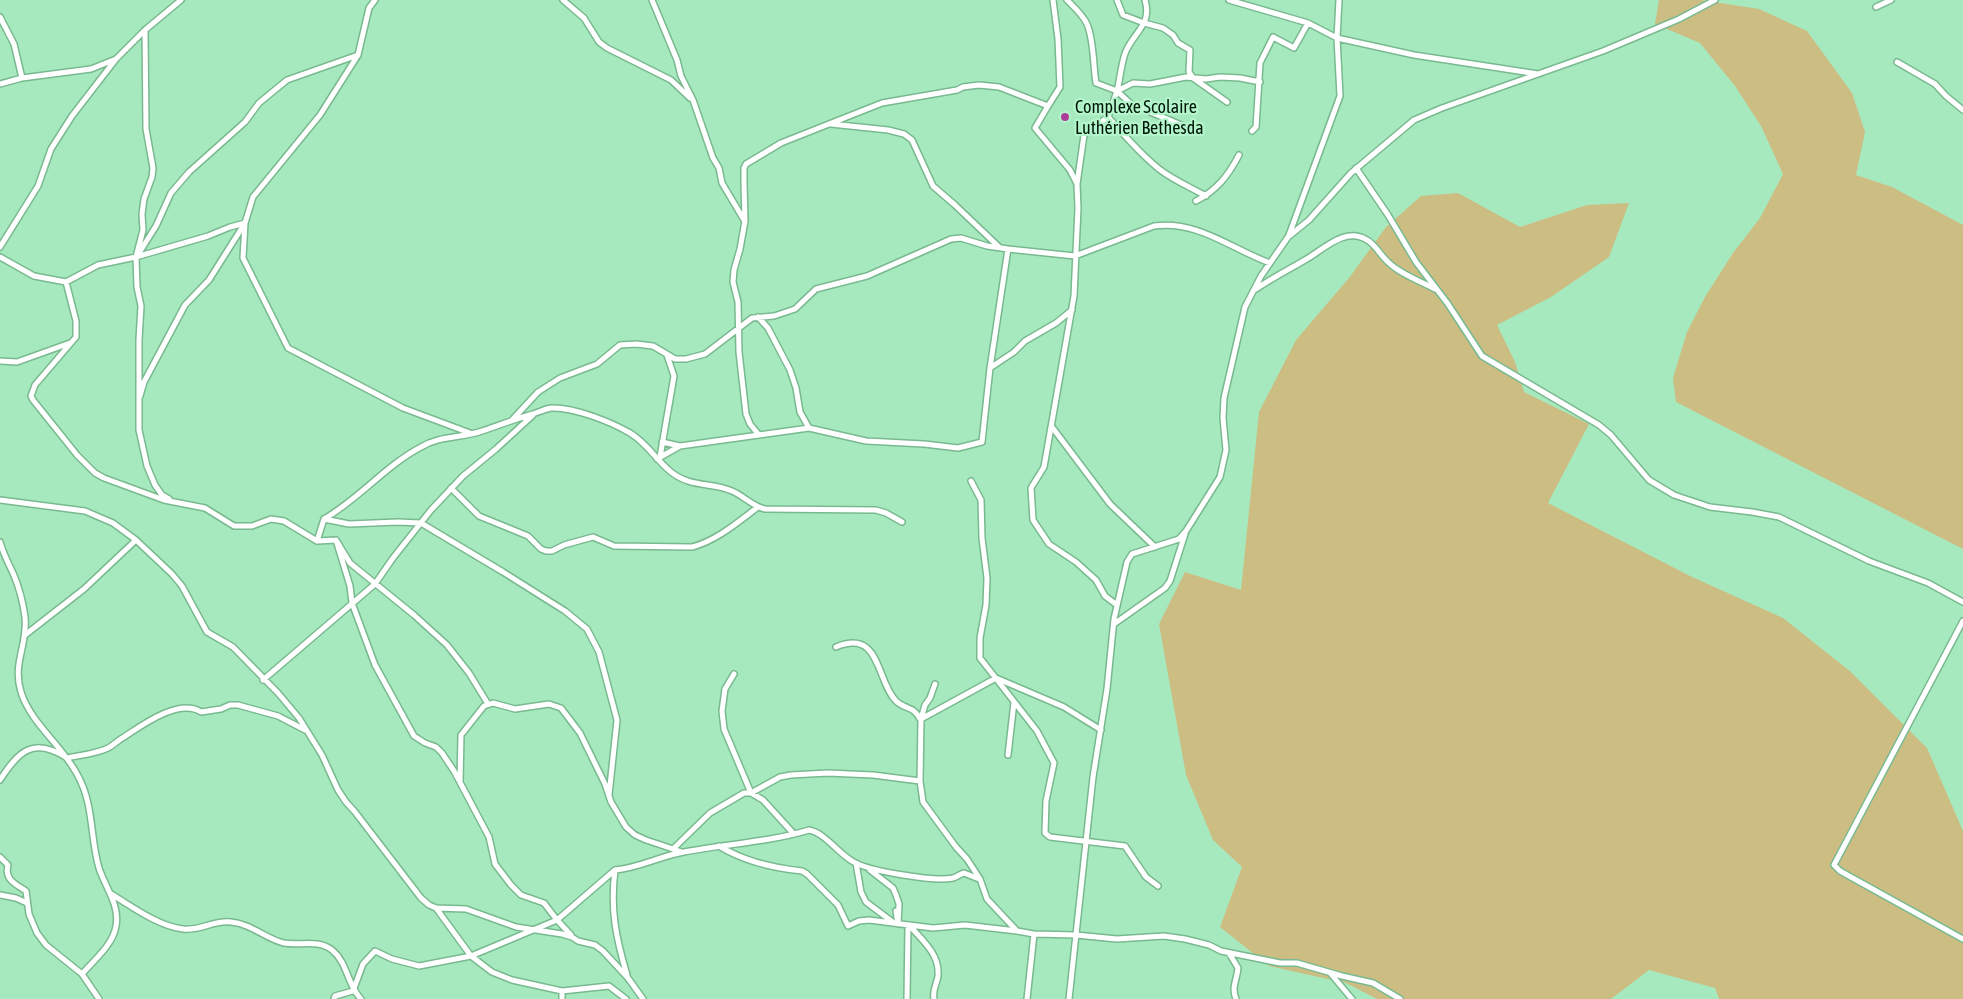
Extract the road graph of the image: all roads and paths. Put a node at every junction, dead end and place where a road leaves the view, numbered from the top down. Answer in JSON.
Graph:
{"nodes":[{"id":1,"x":181,"y":0,"type":"edge"},
{"id":2,"x":375,"y":0,"type":"edge"},
{"id":3,"x":563,"y":0,"type":"edge"},
{"id":4,"x":652,"y":0,"type":"edge"},
{"id":5,"x":1053,"y":0,"type":"edge"},
{"id":6,"x":1067,"y":0,"type":"edge"},
{"id":7,"x":1117,"y":0,"type":"edge"},
{"id":8,"x":1145,"y":0,"type":"edge"},
{"id":9,"x":1228,"y":0,"type":"edge"},
{"id":10,"x":1339,"y":0,"type":"edge"},
{"id":11,"x":1715,"y":0,"type":"edge"},
{"id":12,"x":1891,"y":0,"type":"edge"},
{"id":13,"x":1239,"y":2,"type":"edge"},
{"id":14,"x":1876,"y":7,"type":"dead end"},
{"id":15,"x":0,"y":17,"type":"edge"},
{"id":16,"x":1144,"y":23,"type":"junction"},
{"id":17,"x":1308,"y":23,"type":"junction"},
{"id":18,"x":145,"y":30,"type":"junction"},
{"id":19,"x":1337,"y":38,"type":"junction"},
{"id":20,"x":358,"y":55,"type":"junction"},
{"id":21,"x":116,"y":59,"type":"junction"},
{"id":22,"x":1897,"y":62,"type":"dead end"},
{"id":23,"x":1539,"y":74,"type":"junction"},
{"id":24,"x":22,"y":78,"type":"junction"},
{"id":25,"x":1193,"y":78,"type":"junction"},
{"id":26,"x":1260,"y":82,"type":"junction"},
{"id":27,"x":0,"y":84,"type":"edge"},
{"id":28,"x":1117,"y":91,"type":"junction"},
{"id":29,"x":693,"y":100,"type":"junction"},
{"id":30,"x":1227,"y":102,"type":"dead end"},
{"id":31,"x":1048,"y":106,"type":"junction"},
{"id":32,"x":1963,"y":110,"type":"edge"},
{"id":33,"x":1108,"y":117,"type":"junction"},
{"id":34,"x":831,"y":124,"type":"junction"},
{"id":35,"x":1191,"y":129,"type":"dead end"},
{"id":36,"x":1252,"y":131,"type":"dead end"},
{"id":37,"x":1239,"y":155,"type":"dead end"},
{"id":38,"x":1356,"y":168,"type":"junction"},
{"id":39,"x":1077,"y":184,"type":"junction"},
{"id":40,"x":1206,"y":196,"type":"junction"},
{"id":41,"x":1196,"y":201,"type":"dead end"},
{"id":42,"x":745,"y":221,"type":"junction"},
{"id":43,"x":245,"y":223,"type":"junction"},
{"id":44,"x":1288,"y":237,"type":"junction"},
{"id":45,"x":0,"y":247,"type":"edge"},
{"id":46,"x":999,"y":248,"type":"junction"},
{"id":47,"x":1008,"y":249,"type":"junction"},
{"id":48,"x":1075,"y":256,"type":"junction"},
{"id":49,"x":0,"y":257,"type":"edge"},
{"id":50,"x":136,"y":257,"type":"junction"},
{"id":51,"x":1270,"y":263,"type":"junction"},
{"id":52,"x":66,"y":282,"type":"junction"},
{"id":53,"x":1255,"y":290,"type":"junction"},
{"id":54,"x":1438,"y":291,"type":"junction"},
{"id":55,"x":1072,"y":310,"type":"junction"},
{"id":56,"x":758,"y":317,"type":"junction"},
{"id":57,"x":739,"y":326,"type":"junction"},
{"id":58,"x":71,"y":343,"type":"junction"},
{"id":59,"x":667,"y":355,"type":"junction"},
{"id":60,"x":0,"y":361,"type":"edge"},
{"id":61,"x":990,"y":368,"type":"junction"},
{"id":62,"x":138,"y":404,"type":"junction"},
{"id":63,"x":535,"y":413,"type":"junction"},
{"id":64,"x":512,"y":419,"type":"junction"},
{"id":65,"x":1052,"y":427,"type":"junction"},
{"id":66,"x":809,"y":428,"type":"junction"},
{"id":67,"x":471,"y":433,"type":"junction"},
{"id":68,"x":759,"y":434,"type":"junction"},
{"id":69,"x":662,"y":442,"type":"junction"},
{"id":70,"x":680,"y":446,"type":"junction"},
{"id":71,"x":659,"y":458,"type":"junction"},
{"id":72,"x":971,"y":481,"type":"dead end"},
{"id":73,"x":451,"y":488,"type":"junction"},
{"id":74,"x":0,"y":500,"type":"edge"},
{"id":75,"x":172,"y":501,"type":"junction"},
{"id":76,"x":758,"y":507,"type":"junction"},
{"id":77,"x":324,"y":519,"type":"junction"},
{"id":78,"x":902,"y":522,"type":"dead end"},
{"id":79,"x":421,"y":523,"type":"junction"},
{"id":80,"x":1186,"y":531,"type":"junction"},
{"id":81,"x":136,"y":540,"type":"junction"},
{"id":82,"x":336,"y":540,"type":"junction"},
{"id":83,"x":317,"y":541,"type":"junction"},
{"id":84,"x":0,"y":542,"type":"edge"},
{"id":85,"x":1155,"y":547,"type":"junction"},
{"id":86,"x":375,"y":584,"type":"junction"},
{"id":87,"x":1963,"y":602,"type":"edge"},
{"id":88,"x":352,"y":603,"type":"junction"},
{"id":89,"x":1117,"y":605,"type":"junction"},
{"id":90,"x":1963,"y":621,"type":"edge"},
{"id":91,"x":1114,"y":624,"type":"junction"},
{"id":92,"x":25,"y":635,"type":"junction"},
{"id":93,"x":836,"y":647,"type":"dead end"},
{"id":94,"x":734,"y":674,"type":"dead end"},
{"id":95,"x":996,"y":678,"type":"junction"},
{"id":96,"x":263,"y":680,"type":"junction"},
{"id":97,"x":935,"y":684,"type":"dead end"},
{"id":98,"x":1014,"y":702,"type":"junction"},
{"id":99,"x":488,"y":704,"type":"junction"},
{"id":100,"x":921,"y":719,"type":"junction"},
{"id":101,"x":1101,"y":730,"type":"junction"},
{"id":102,"x":307,"y":731,"type":"junction"},
{"id":103,"x":1008,"y":756,"type":"dead end"},
{"id":104,"x":66,"y":758,"type":"junction"},
{"id":105,"x":0,"y":780,"type":"edge"},
{"id":106,"x":920,"y":780,"type":"junction"},
{"id":107,"x":460,"y":782,"type":"junction"},
{"id":108,"x":751,"y":793,"type":"junction"},
{"id":109,"x":609,"y":795,"type":"junction"},
{"id":110,"x":793,"y":833,"type":"junction"},
{"id":111,"x":1086,"y":840,"type":"junction"},
{"id":112,"x":720,"y":846,"type":"junction"},
{"id":113,"x":674,"y":849,"type":"junction"},
{"id":114,"x":682,"y":852,"type":"junction"},
{"id":115,"x":0,"y":857,"type":"edge"},
{"id":116,"x":856,"y":863,"type":"junction"},
{"id":117,"x":865,"y":868,"type":"junction"},
{"id":118,"x":615,"y":870,"type":"junction"},
{"id":119,"x":980,"y":879,"type":"junction"},
{"id":120,"x":1158,"y":886,"type":"dead end"},
{"id":121,"x":111,"y":894,"type":"junction"},
{"id":122,"x":0,"y":895,"type":"edge"},
{"id":123,"x":27,"y":903,"type":"junction"},
{"id":124,"x":436,"y":908,"type":"junction"},
{"id":125,"x":896,"y":911,"type":"dead end"},
{"id":126,"x":556,"y":920,"type":"junction"},
{"id":127,"x":896,"y":924,"type":"junction"},
{"id":128,"x":908,"y":925,"type":"junction"},
{"id":129,"x":536,"y":930,"type":"junction"},
{"id":130,"x":1017,"y":931,"type":"junction"},
{"id":131,"x":1034,"y":934,"type":"junction"},
{"id":132,"x":1076,"y":935,"type":"junction"},
{"id":133,"x":572,"y":937,"type":"junction"},
{"id":134,"x":1963,"y":939,"type":"edge"},
{"id":135,"x":1229,"y":953,"type":"junction"},
{"id":136,"x":471,"y":956,"type":"junction"},
{"id":137,"x":1331,"y":973,"type":"junction"},
{"id":138,"x":82,"y":974,"type":"junction"},
{"id":139,"x":628,"y":978,"type":"junction"},
{"id":140,"x":353,"y":991,"type":"junction"},
{"id":141,"x":562,"y":991,"type":"junction"},
{"id":142,"x":99,"y":999,"type":"edge"},
{"id":143,"x":334,"y":999,"type":"edge"},
{"id":144,"x":361,"y":999,"type":"edge"},
{"id":145,"x":562,"y":999,"type":"edge"},
{"id":146,"x":626,"y":999,"type":"edge"},
{"id":147,"x":643,"y":999,"type":"edge"},
{"id":148,"x":907,"y":999,"type":"edge"},
{"id":149,"x":934,"y":999,"type":"edge"},
{"id":150,"x":1027,"y":999,"type":"edge"},
{"id":151,"x":1069,"y":999,"type":"edge"},
{"id":152,"x":1236,"y":999,"type":"edge"},
{"id":153,"x":1352,"y":999,"type":"edge"},
{"id":154,"x":1400,"y":999,"type":"edge"}],
"edges":[{"from":1,"to":18,"type":"street"},
{"from":2,"to":20,"type":"street"},
{"from":3,"to":29,"type":"street"},
{"from":4,"to":29,"type":"street"},
{"from":5,"to":31,"type":"street"},
{"from":6,"to":28,"type":"street"},
{"from":7,"to":16,"type":"street"},
{"from":8,"to":16,"type":"street"},
{"from":9,"to":13,"type":"street"},
{"from":10,"to":19,"type":"street"},
{"from":11,"to":23,"type":"street"},
{"from":12,"to":14,"type":"street"},
{"from":13,"to":17,"type":"street"},
{"from":15,"to":24,"type":"street"},
{"from":16,"to":25,"type":"street"},
{"from":16,"to":28,"type":"street"},
{"from":17,"to":19,"type":"street"},
{"from":17,"to":26,"type":"street"},
{"from":18,"to":21,"type":"street"},
{"from":18,"to":50,"type":"street"},
{"from":19,"to":23,"type":"street"},
{"from":19,"to":44,"type":"street"},
{"from":20,"to":43,"type":"street"},
{"from":20,"to":50,"type":"street"},
{"from":21,"to":24,"type":"street"},
{"from":21,"to":45,"type":"street"},
{"from":22,"to":32,"type":"street"},
{"from":23,"to":38,"type":"street"},
{"from":24,"to":27,"type":"street"},
{"from":25,"to":26,"type":"street"},
{"from":25,"to":28,"type":"street"},
{"from":25,"to":30,"type":"street"},
{"from":26,"to":36,"type":"street"},
{"from":28,"to":33,"type":"street"},
{"from":28,"to":35,"type":"street"},
{"from":29,"to":42,"type":"street"},
{"from":31,"to":34,"type":"street"},
{"from":31,"to":39,"type":"street"},
{"from":33,"to":39,"type":"street"},
{"from":33,"to":40,"type":"street"},
{"from":34,"to":42,"type":"street"},
{"from":34,"to":46,"type":"street"},
{"from":37,"to":40,"type":"street"},
{"from":38,"to":44,"type":"street"},
{"from":38,"to":54,"type":"street"},
{"from":39,"to":48,"type":"street"},
{"from":40,"to":41,"type":"street"},
{"from":42,"to":57,"type":"street"},
{"from":43,"to":50,"type":"street"},
{"from":43,"to":62,"type":"street"},
{"from":43,"to":67,"type":"street"},
{"from":44,"to":51,"type":"street"},
{"from":46,"to":47,"type":"street"},
{"from":46,"to":56,"type":"street"},
{"from":47,"to":48,"type":"street"},
{"from":47,"to":61,"type":"street"},
{"from":48,"to":51,"type":"street"},
{"from":48,"to":55,"type":"street"},
{"from":49,"to":52,"type":"street"},
{"from":50,"to":52,"type":"street"},
{"from":50,"to":62,"type":"street"},
{"from":51,"to":53,"type":"street"},
{"from":52,"to":58,"type":"street"},
{"from":53,"to":54,"type":"street"},
{"from":53,"to":80,"type":"street"},
{"from":54,"to":87,"type":"street"},
{"from":55,"to":61,"type":"street"},
{"from":55,"to":65,"type":"street"},
{"from":56,"to":57,"type":"street"},
{"from":56,"to":66,"type":"street"},
{"from":57,"to":59,"type":"street"},
{"from":57,"to":68,"type":"street"},
{"from":58,"to":60,"type":"street"},
{"from":58,"to":75,"type":"street"},
{"from":59,"to":64,"type":"street"},
{"from":59,"to":69,"type":"street"},
{"from":61,"to":66,"type":"street"},
{"from":62,"to":75,"type":"street"},
{"from":63,"to":64,"type":"street"},
{"from":63,"to":71,"type":"street"},
{"from":63,"to":73,"type":"street"},
{"from":64,"to":67,"type":"street"},
{"from":65,"to":85,"type":"street"},
{"from":65,"to":89,"type":"street"},
{"from":66,"to":68,"type":"street"},
{"from":67,"to":77,"type":"street"},
{"from":68,"to":70,"type":"street"},
{"from":69,"to":70,"type":"street"},
{"from":69,"to":71,"type":"street"},
{"from":70,"to":71,"type":"street"},
{"from":71,"to":76,"type":"street"},
{"from":72,"to":95,"type":"street"},
{"from":73,"to":76,"type":"street"},
{"from":73,"to":79,"type":"street"},
{"from":74,"to":81,"type":"street"},
{"from":75,"to":83,"type":"street"},
{"from":76,"to":78,"type":"street"},
{"from":77,"to":79,"type":"street"},
{"from":77,"to":83,"type":"street"},
{"from":79,"to":86,"type":"street"},
{"from":79,"to":109,"type":"street"},
{"from":80,"to":85,"type":"street"},
{"from":80,"to":91,"type":"street"},
{"from":81,"to":92,"type":"street"},
{"from":81,"to":96,"type":"street"},
{"from":82,"to":83,"type":"street"},
{"from":82,"to":86,"type":"street"},
{"from":82,"to":88,"type":"street"},
{"from":84,"to":92,"type":"street"},
{"from":85,"to":89,"type":"street"},
{"from":86,"to":88,"type":"street"},
{"from":86,"to":99,"type":"street"},
{"from":88,"to":96,"type":"street"},
{"from":88,"to":107,"type":"street"},
{"from":89,"to":91,"type":"street"},
{"from":90,"to":134,"type":"street"},
{"from":91,"to":101,"type":"street"},
{"from":92,"to":104,"type":"street"},
{"from":93,"to":100,"type":"street"},
{"from":94,"to":108,"type":"street"},
{"from":95,"to":98,"type":"street"},
{"from":95,"to":100,"type":"street"},
{"from":95,"to":101,"type":"street"},
{"from":96,"to":102,"type":"street"},
{"from":97,"to":100,"type":"street"},
{"from":98,"to":103,"type":"street"},
{"from":98,"to":111,"type":"street"},
{"from":99,"to":107,"type":"street"},
{"from":99,"to":109,"type":"street"},
{"from":100,"to":106,"type":"street"},
{"from":101,"to":111,"type":"street"},
{"from":102,"to":104,"type":"street"},
{"from":102,"to":124,"type":"street"},
{"from":104,"to":105,"type":"street"},
{"from":104,"to":121,"type":"street"},
{"from":106,"to":108,"type":"street"},
{"from":106,"to":119,"type":"street"},
{"from":107,"to":126,"type":"street"},
{"from":108,"to":110,"type":"street"},
{"from":108,"to":113,"type":"street"},
{"from":109,"to":113,"type":"street"},
{"from":110,"to":112,"type":"street"},
{"from":110,"to":116,"type":"street"},
{"from":111,"to":120,"type":"street"},
{"from":111,"to":132,"type":"street"},
{"from":112,"to":114,"type":"street"},
{"from":112,"to":127,"type":"street"},
{"from":113,"to":114,"type":"street"},
{"from":114,"to":118,"type":"street"},
{"from":115,"to":123,"type":"street"},
{"from":116,"to":117,"type":"street"},
{"from":116,"to":127,"type":"street"},
{"from":117,"to":119,"type":"street"},
{"from":117,"to":127,"type":"street"},
{"from":118,"to":126,"type":"street"},
{"from":118,"to":139,"type":"street"},
{"from":119,"to":130,"type":"street"},
{"from":121,"to":138,"type":"street"},
{"from":121,"to":140,"type":"street"},
{"from":122,"to":123,"type":"street"},
{"from":123,"to":138,"type":"street"},
{"from":124,"to":129,"type":"street"},
{"from":124,"to":136,"type":"street"},
{"from":125,"to":127,"type":"street"},
{"from":126,"to":129,"type":"street"},
{"from":126,"to":133,"type":"street"},
{"from":127,"to":128,"type":"street"},
{"from":128,"to":130,"type":"street"},
{"from":128,"to":148,"type":"street"},
{"from":128,"to":149,"type":"street"},
{"from":129,"to":133,"type":"street"},
{"from":129,"to":136,"type":"street"},
{"from":130,"to":131,"type":"street"},
{"from":131,"to":132,"type":"street"},
{"from":131,"to":150,"type":"street"},
{"from":132,"to":135,"type":"street"},
{"from":132,"to":151,"type":"street"},
{"from":133,"to":139,"type":"street"},
{"from":135,"to":137,"type":"street"},
{"from":135,"to":152,"type":"street"},
{"from":136,"to":140,"type":"street"},
{"from":136,"to":141,"type":"street"},
{"from":137,"to":153,"type":"street"},
{"from":137,"to":154,"type":"street"},
{"from":138,"to":142,"type":"street"},
{"from":139,"to":147,"type":"street"},
{"from":140,"to":143,"type":"street"},
{"from":140,"to":144,"type":"street"},
{"from":141,"to":145,"type":"street"},
{"from":141,"to":146,"type":"street"}]}
